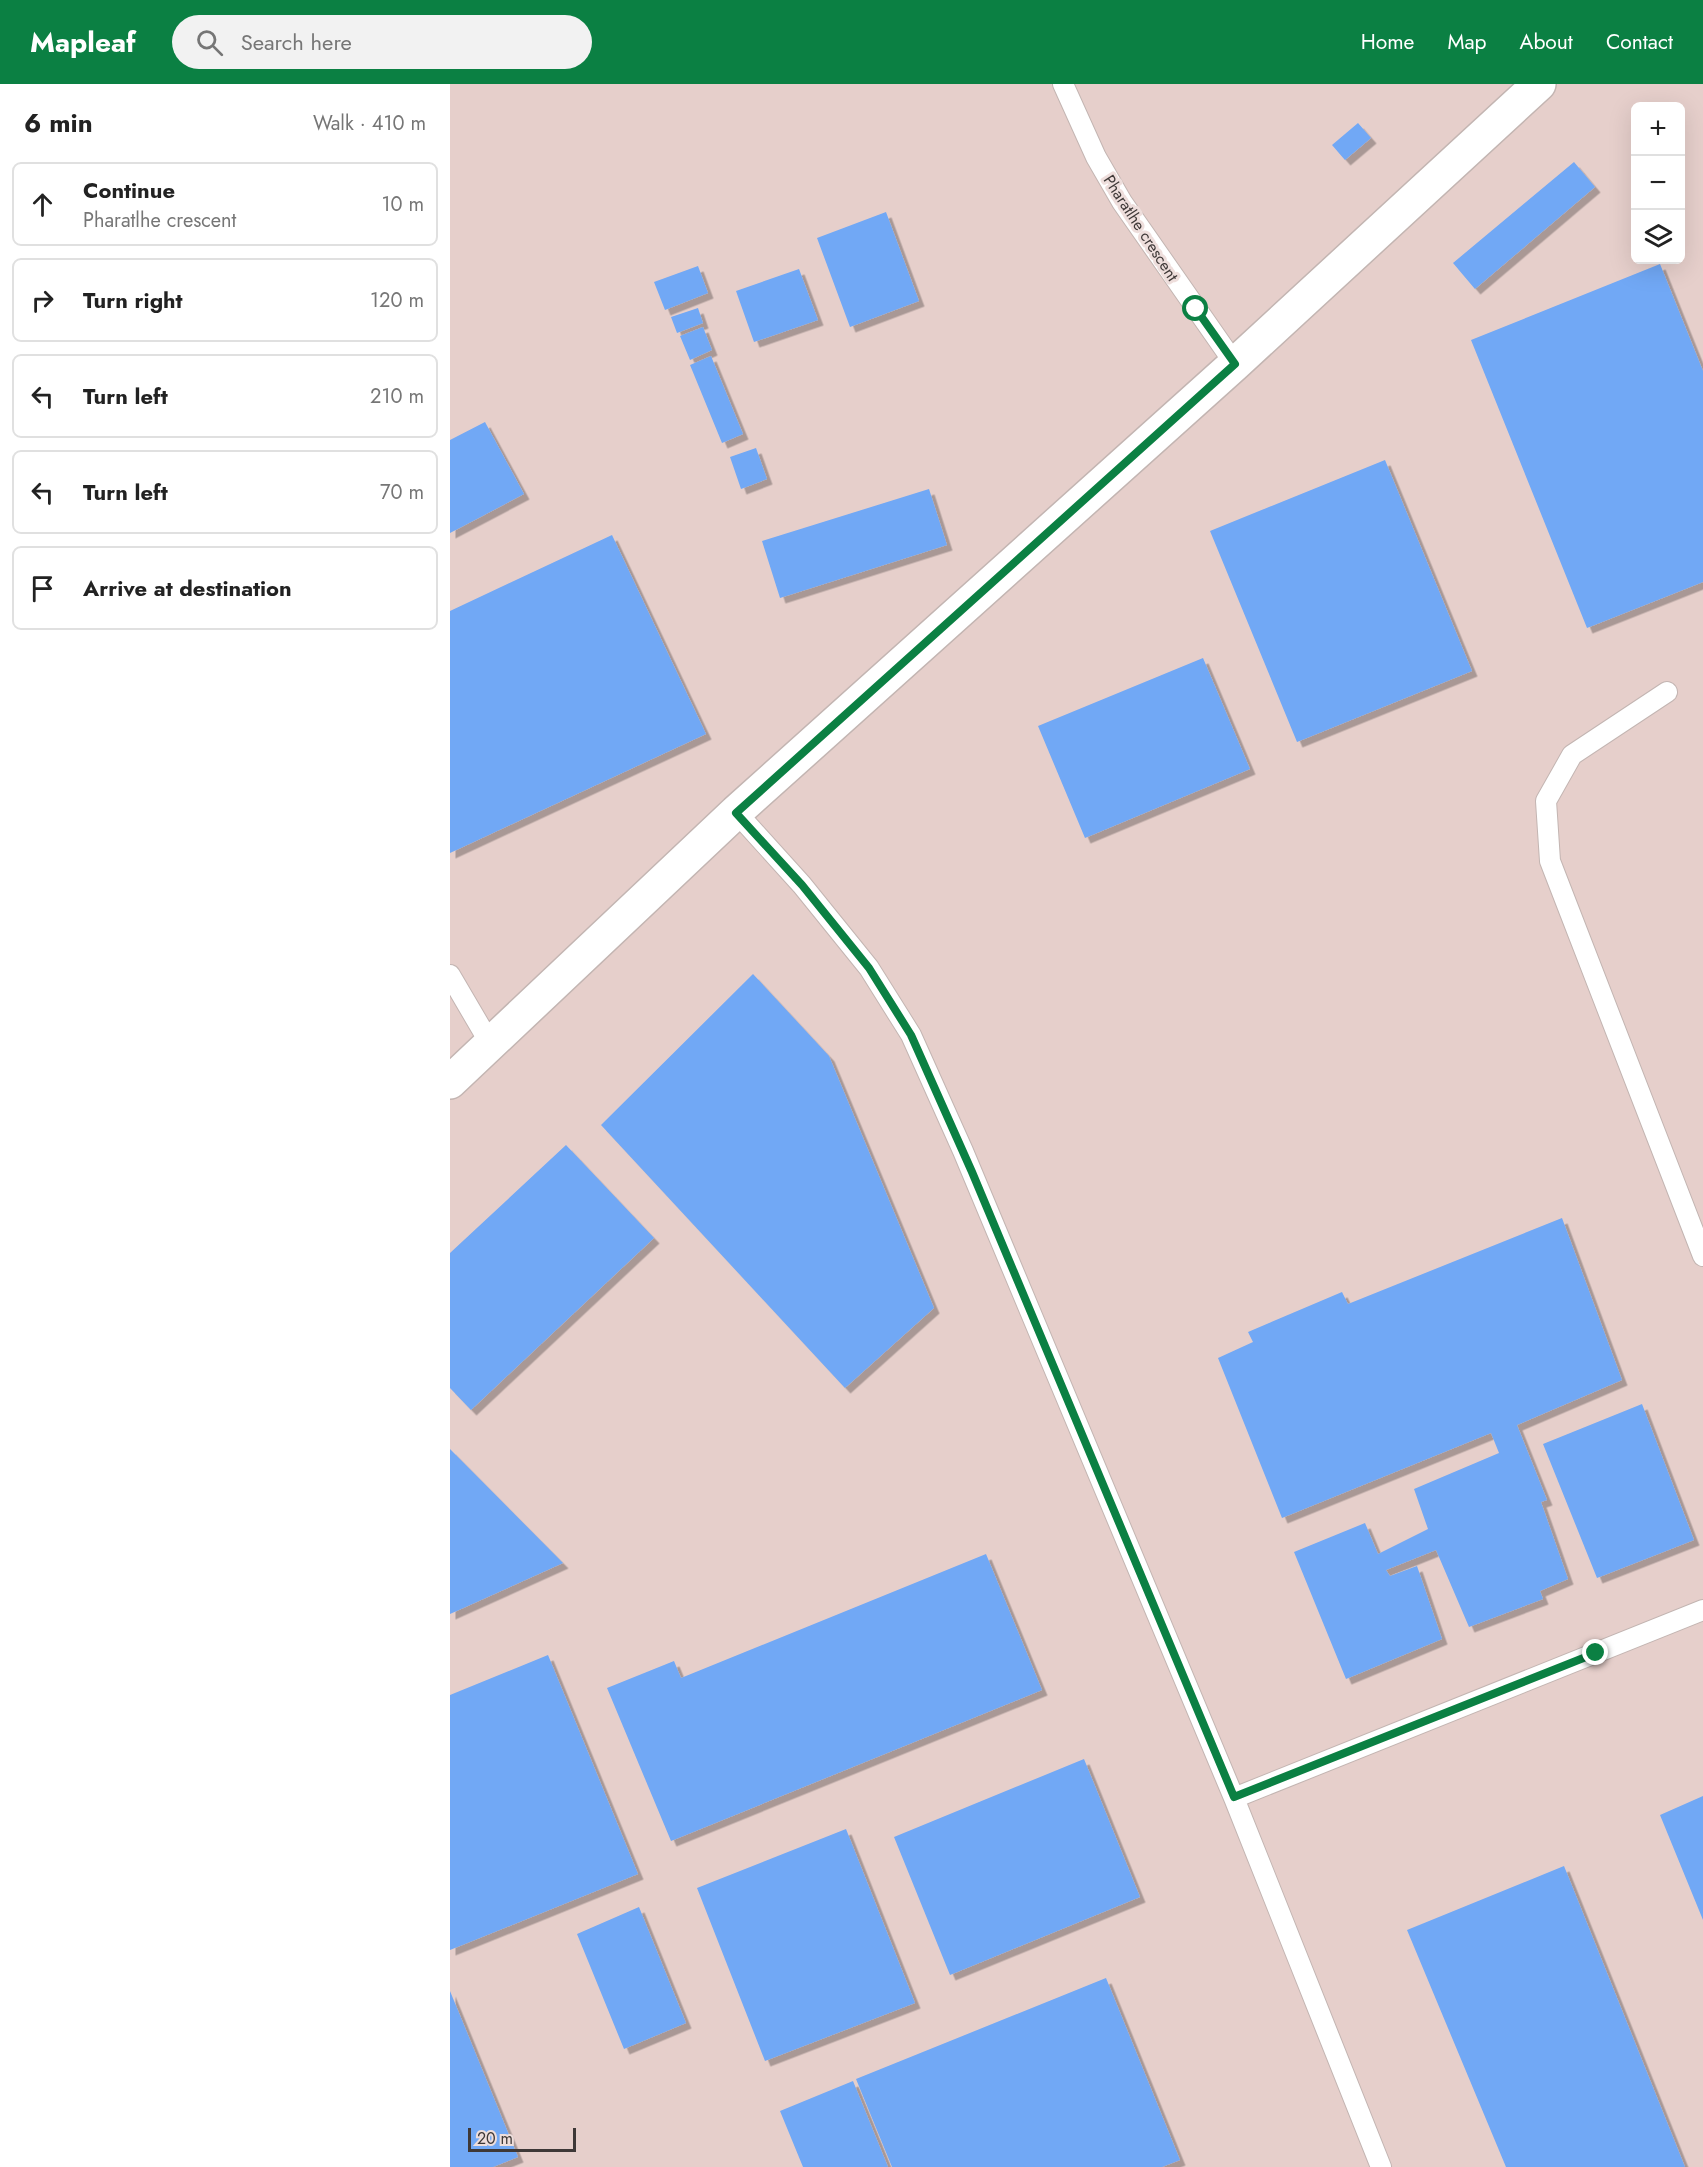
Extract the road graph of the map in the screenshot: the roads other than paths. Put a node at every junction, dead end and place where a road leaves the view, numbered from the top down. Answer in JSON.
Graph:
{"nodes":[{"id":1,"x":1063,"y":84,"type":"edge"},
{"id":2,"x":1539,"y":84,"type":"edge"},
{"id":3,"x":1235,"y":364,"type":"junction"},
{"id":4,"x":1667,"y":692,"type":"dead end"},
{"id":5,"x":736,"y":813,"type":"junction"},
{"id":6,"x":450,"y":975,"type":"edge"},
{"id":7,"x":491,"y":1045,"type":"junction"},
{"id":8,"x":450,"y":1082,"type":"edge"},
{"id":9,"x":1703,"y":1256,"type":"edge"},
{"id":10,"x":1703,"y":1610,"type":"edge"},
{"id":11,"x":1234,"y":1797,"type":"junction"},
{"id":12,"x":1381,"y":2167,"type":"edge"}],
"edges":[{"from":1,"to":3,"type":"lane","name":"Pharatlhe crescent"},
{"from":2,"to":3,"type":"street"},
{"from":3,"to":5,"type":"street"},
{"from":4,"to":9,"type":"lane"},
{"from":5,"to":7,"type":"street"},
{"from":5,"to":11,"type":"lane"},
{"from":6,"to":7,"type":"lane"},
{"from":7,"to":8,"type":"street"},
{"from":10,"to":11,"type":"lane"},
{"from":11,"to":12,"type":"lane"}]}
